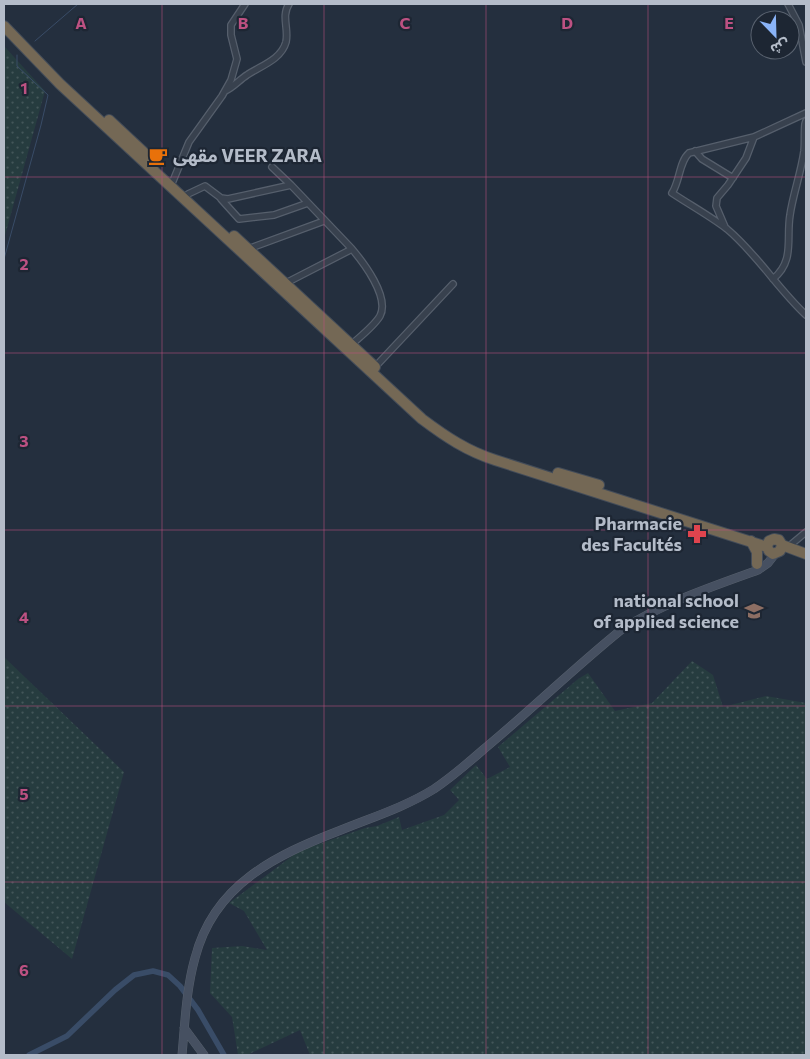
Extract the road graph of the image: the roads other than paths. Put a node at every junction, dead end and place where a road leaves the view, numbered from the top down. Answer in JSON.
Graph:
{"nodes":[{"id":1,"x":245,"y":4,"type":"edge"},
{"id":2,"x":289,"y":4,"type":"edge"},
{"id":3,"x":788,"y":4,"type":"edge"},
{"id":4,"x":4,"y":16,"type":"edge"},
{"id":5,"x":4,"y":26,"type":"edge"},
{"id":6,"x":806,"y":62,"type":"edge"},
{"id":7,"x":225,"y":92,"type":"junction"},
{"id":8,"x":806,"y":113,"type":"edge"},
{"id":9,"x":806,"y":121,"type":"edge"},
{"id":10,"x":754,"y":137,"type":"junction"},
{"id":11,"x":695,"y":151,"type":"junction"},
{"id":12,"x":272,"y":167,"type":"dead end"},
{"id":13,"x":733,"y":178,"type":"junction"},
{"id":14,"x":173,"y":181,"type":"junction"},
{"id":15,"x":291,"y":185,"type":"junction"},
{"id":16,"x":188,"y":194,"type":"junction"},
{"id":17,"x":221,"y":198,"type":"junction"},
{"id":18,"x":308,"y":203,"type":"junction"},
{"id":19,"x":324,"y":221,"type":"junction"},
{"id":20,"x":727,"y":229,"type":"junction"},
{"id":21,"x":248,"y":249,"type":"junction"},
{"id":22,"x":352,"y":249,"type":"junction"},
{"id":23,"x":773,"y":279,"type":"junction"},
{"id":24,"x":286,"y":284,"type":"junction"},
{"id":25,"x":453,"y":284,"type":"dead end"},
{"id":26,"x":806,"y":315,"type":"edge"},
{"id":27,"x":352,"y":344,"type":"junction"},
{"id":28,"x":375,"y":367,"type":"junction"},
{"id":29,"x":806,"y":532,"type":"edge"},
{"id":30,"x":751,"y":541,"type":"junction"},
{"id":31,"x":776,"y":548,"type":"junction"},
{"id":32,"x":803,"y":553,"type":"edge"},
{"id":33,"x":757,"y":564,"type":"junction"},
{"id":34,"x":750,"y":573,"type":"junction"},
{"id":35,"x":184,"y":1028,"type":"junction"},
{"id":36,"x":182,"y":1055,"type":"edge"},
{"id":37,"x":204,"y":1055,"type":"edge"}],
"edges":[{"from":1,"to":7,"type":"street"},
{"from":2,"to":7,"type":"street"},
{"from":3,"to":6,"type":"street"},
{"from":4,"to":14,"type":"highway"},
{"from":5,"to":30,"type":"highway"},
{"from":7,"to":14,"type":"street"},
{"from":8,"to":10,"type":"street"},
{"from":9,"to":23,"type":"street"},
{"from":10,"to":11,"type":"street"},
{"from":10,"to":13,"type":"street"},
{"from":11,"to":13,"type":"street"},
{"from":11,"to":20,"type":"street"},
{"from":12,"to":15,"type":"street"},
{"from":13,"to":20,"type":"street"},
{"from":14,"to":16,"type":"highway"},
{"from":15,"to":17,"type":"street"},
{"from":15,"to":18,"type":"street"},
{"from":16,"to":17,"type":"street"},
{"from":16,"to":21,"type":"highway"},
{"from":17,"to":18,"type":"street"},
{"from":18,"to":19,"type":"street"},
{"from":19,"to":21,"type":"street"},
{"from":19,"to":22,"type":"street"},
{"from":20,"to":23,"type":"street"},
{"from":21,"to":24,"type":"highway"},
{"from":22,"to":24,"type":"street"},
{"from":22,"to":27,"type":"street"},
{"from":23,"to":26,"type":"street"},
{"from":24,"to":27,"type":"highway"},
{"from":25,"to":28,"type":"street"},
{"from":27,"to":28,"type":"highway"},
{"from":28,"to":31,"type":"highway"},
{"from":29,"to":31,"type":"street"},
{"from":30,"to":31,"type":"highway"},
{"from":30,"to":33,"type":"highway"},
{"from":31,"to":32,"type":"highway"},
{"from":31,"to":33,"type":"street"},
{"from":31,"to":34,"type":"street"},
{"from":33,"to":34,"type":"street"},
{"from":34,"to":35,"type":"street"},
{"from":35,"to":36,"type":"street"},
{"from":35,"to":37,"type":"street"}]}
